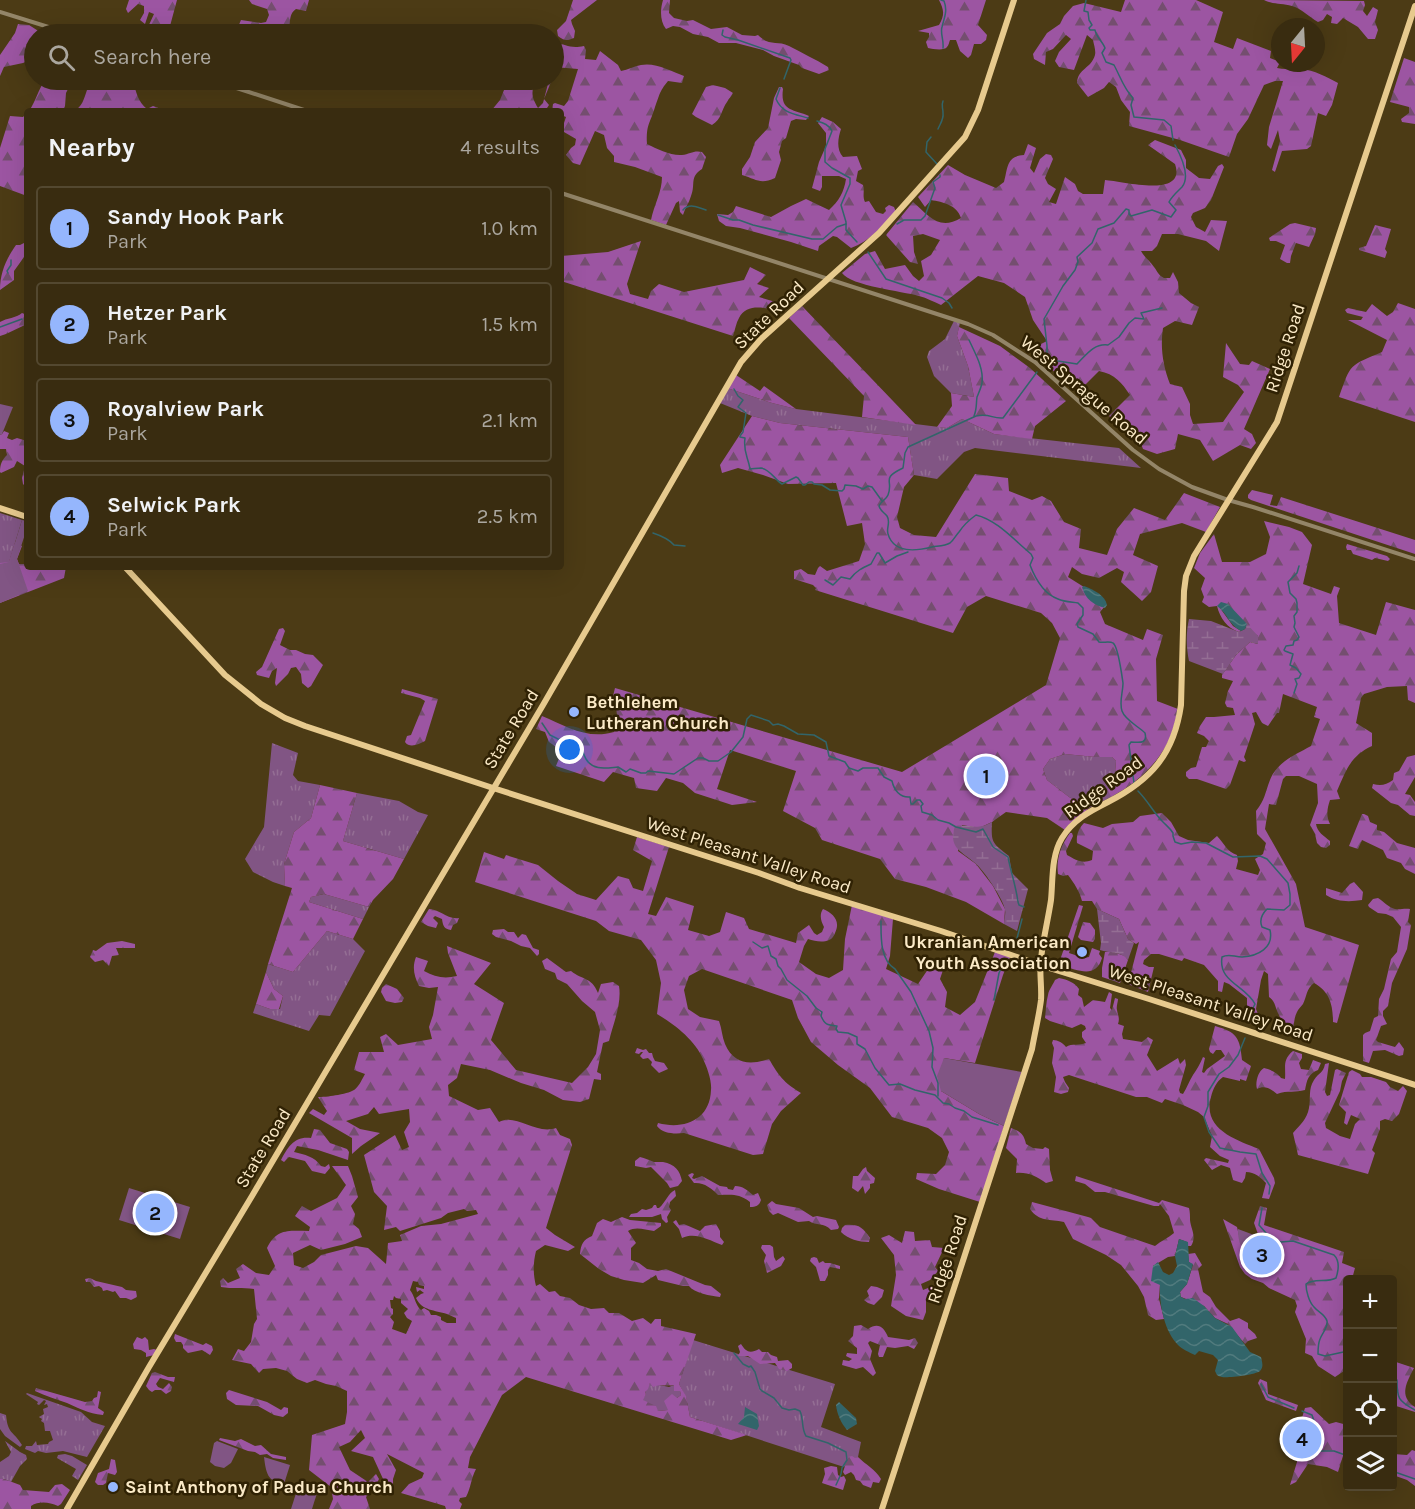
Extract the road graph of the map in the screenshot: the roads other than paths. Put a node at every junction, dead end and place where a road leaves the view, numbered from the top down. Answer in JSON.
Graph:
{"nodes":[{"id":1,"x":1014,"y":0,"type":"edge"},
{"id":2,"x":1415,"y":6,"type":"edge"},
{"id":3,"x":0,"y":12,"type":"edge"},
{"id":4,"x":39,"y":24,"type":"edge"},
{"id":5,"x":243,"y":90,"type":"edge"},
{"id":6,"x":298,"y":108,"type":"edge"},
{"id":7,"x":564,"y":194,"type":"edge"},
{"id":8,"x":828,"y":279,"type":"junction"},
{"id":9,"x":1228,"y":500,"type":"junction"},
{"id":10,"x":0,"y":508,"type":"edge"},
{"id":11,"x":24,"y":516,"type":"edge"},
{"id":12,"x":1415,"y":559,"type":"edge"},
{"id":13,"x":128,"y":570,"type":"edge"},
{"id":14,"x":493,"y":789,"type":"junction"},
{"id":15,"x":1040,"y":965,"type":"junction"},
{"id":16,"x":1415,"y":1085,"type":"edge"},
{"id":17,"x":67,"y":1509,"type":"edge"},
{"id":18,"x":882,"y":1509,"type":"edge"}],
"edges":[{"from":1,"to":8,"type":"main road","name":"State Road"},
{"from":2,"to":9,"type":"main road","name":"Ridge Road"},
{"from":3,"to":4,"type":"street"},
{"from":5,"to":6,"type":"street"},
{"from":7,"to":8,"type":"street","name":"West Sprague Road"},
{"from":8,"to":9,"type":"street","name":"West Sprague Road"},
{"from":8,"to":14,"type":"main road","name":"State Road"},
{"from":9,"to":12,"type":"street","name":"West Sprague Road"},
{"from":9,"to":15,"type":"main road","name":"Ridge Road"},
{"from":10,"to":11,"type":"main road"},
{"from":13,"to":14,"type":"main road","name":"West Pleasant Valley Road"},
{"from":14,"to":15,"type":"main road","name":"West Pleasant Valley Road"},
{"from":14,"to":17,"type":"main road","name":"State Road"},
{"from":15,"to":16,"type":"main road","name":"West Pleasant Valley Road"},
{"from":15,"to":18,"type":"main road","name":"Ridge Road"}]}
